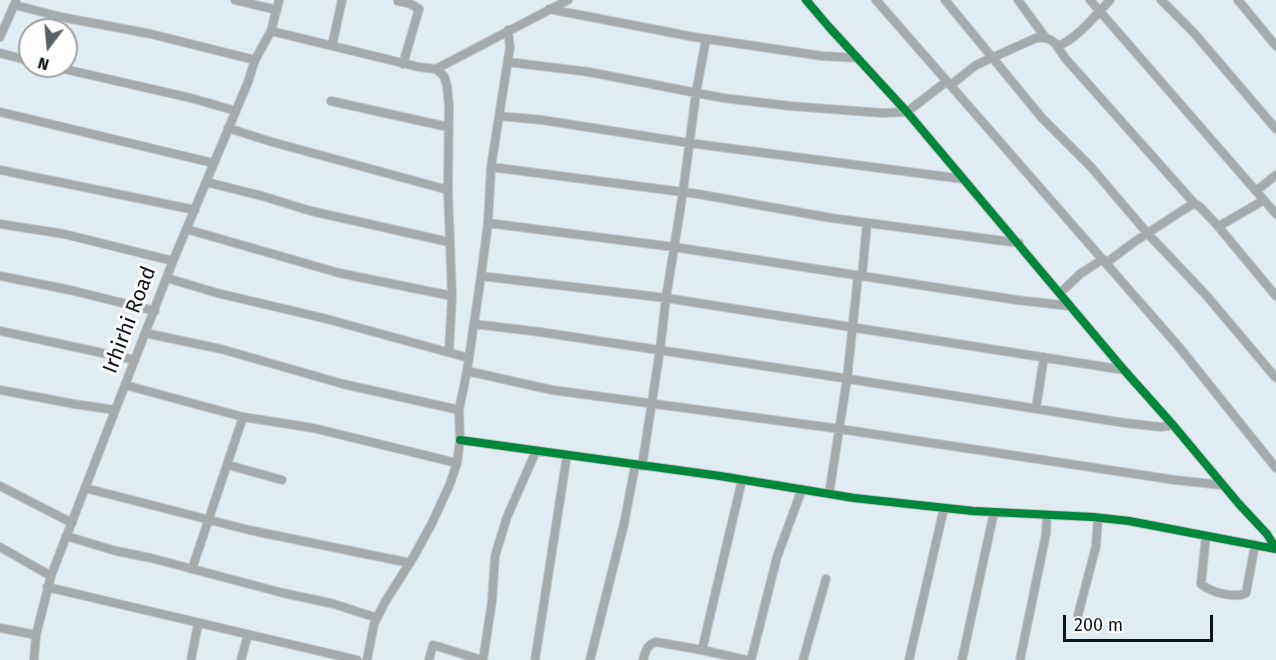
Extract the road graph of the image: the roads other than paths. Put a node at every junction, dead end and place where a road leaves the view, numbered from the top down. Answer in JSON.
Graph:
{"nodes":[{"id":1,"x":235,"y":0,"type":"edge"},
{"id":2,"x":279,"y":0,"type":"edge"},
{"id":3,"x":342,"y":0,"type":"edge"},
{"id":4,"x":568,"y":0,"type":"edge"},
{"id":5,"x":806,"y":0,"type":"edge"},
{"id":6,"x":876,"y":0,"type":"edge"},
{"id":7,"x":945,"y":0,"type":"edge"},
{"id":8,"x":1018,"y":0,"type":"edge"},
{"id":9,"x":1090,"y":0,"type":"edge"},
{"id":10,"x":1110,"y":0,"type":"edge"},
{"id":11,"x":1161,"y":0,"type":"edge"},
{"id":12,"x":1238,"y":0,"type":"edge"},
{"id":13,"x":398,"y":1,"type":"edge"},
{"id":14,"x":16,"y":2,"type":"edge"},
{"id":15,"x":549,"y":9,"type":"junction"},
{"id":16,"x":277,"y":10,"type":"junction"},
{"id":17,"x":1100,"y":12,"type":"junction"},
{"id":18,"x":508,"y":30,"type":"junction"},
{"id":19,"x":271,"y":31,"type":"junction"},
{"id":20,"x":0,"y":34,"type":"edge"},
{"id":21,"x":1045,"y":37,"type":"junction"},
{"id":22,"x":706,"y":39,"type":"junction"},
{"id":23,"x":332,"y":46,"type":"junction"},
{"id":24,"x":1057,"y":46,"type":"junction"},
{"id":25,"x":1276,"y":46,"type":"edge"},
{"id":26,"x":0,"y":53,"type":"edge"},
{"id":27,"x":18,"y":58,"type":"edge"},
{"id":28,"x":858,"y":58,"type":"junction"},
{"id":29,"x":992,"y":58,"type":"junction"},
{"id":30,"x":255,"y":60,"type":"junction"},
{"id":31,"x":508,"y":62,"type":"junction"},
{"id":32,"x":403,"y":64,"type":"junction"},
{"id":33,"x":436,"y":69,"type":"junction"},
{"id":34,"x":78,"y":72,"type":"edge"},
{"id":35,"x":949,"y":83,"type":"junction"},
{"id":36,"x":696,"y":93,"type":"junction"},
{"id":37,"x":331,"y":101,"type":"dead end"},
{"id":38,"x":236,"y":111,"type":"junction"},
{"id":39,"x":0,"y":112,"type":"edge"},
{"id":40,"x":908,"y":112,"type":"junction"},
{"id":41,"x":499,"y":116,"type":"junction"},
{"id":42,"x":448,"y":127,"type":"junction"},
{"id":43,"x":228,"y":128,"type":"junction"},
{"id":44,"x":1276,"y":129,"type":"edge"},
{"id":45,"x":689,"y":143,"type":"junction"},
{"id":46,"x":213,"y":163,"type":"junction"},
{"id":47,"x":491,"y":166,"type":"junction"},
{"id":48,"x":0,"y":170,"type":"edge"},
{"id":49,"x":1276,"y":175,"type":"edge"},
{"id":50,"x":963,"y":179,"type":"junction"},
{"id":51,"x":206,"y":182,"type":"junction"},
{"id":52,"x":447,"y":190,"type":"junction"},
{"id":53,"x":1256,"y":190,"type":"junction"},
{"id":54,"x":683,"y":192,"type":"junction"},
{"id":55,"x":1264,"y":200,"type":"junction"},
{"id":56,"x":1194,"y":203,"type":"junction"},
{"id":57,"x":195,"y":210,"type":"junction"},
{"id":58,"x":1276,"y":214,"type":"edge"},
{"id":59,"x":488,"y":223,"type":"junction"},
{"id":60,"x":867,"y":223,"type":"junction"},
{"id":61,"x":0,"y":224,"type":"edge"},
{"id":62,"x":1217,"y":225,"type":"junction"},
{"id":63,"x":186,"y":229,"type":"junction"},
{"id":64,"x":1148,"y":234,"type":"junction"},
{"id":65,"x":449,"y":242,"type":"junction"},
{"id":66,"x":1018,"y":243,"type":"junction"},
{"id":67,"x":674,"y":247,"type":"junction"},
{"id":68,"x":173,"y":261,"type":"junction"},
{"id":69,"x":1105,"y":261,"type":"junction"},
{"id":70,"x":0,"y":276,"type":"edge"},
{"id":71,"x":482,"y":276,"type":"junction"},
{"id":72,"x":860,"y":276,"type":"junction"},
{"id":73,"x":167,"y":278,"type":"junction"},
{"id":74,"x":1060,"y":293,"type":"junction"},
{"id":75,"x":1276,"y":296,"type":"edge"},
{"id":76,"x":452,"y":297,"type":"junction"},
{"id":77,"x":666,"y":298,"type":"junction"},
{"id":78,"x":1070,"y":306,"type":"junction"},
{"id":79,"x":155,"y":311,"type":"junction"},
{"id":80,"x":474,"y":324,"type":"junction"},
{"id":81,"x":852,"y":329,"type":"junction"},
{"id":82,"x":0,"y":331,"type":"edge"},
{"id":83,"x":145,"y":333,"type":"junction"},
{"id":84,"x":660,"y":350,"type":"junction"},
{"id":85,"x":449,"y":352,"type":"junction"},
{"id":86,"x":1044,"y":357,"type":"junction"},
{"id":87,"x":469,"y":358,"type":"junction"},
{"id":88,"x":135,"y":360,"type":"junction"},
{"id":89,"x":1124,"y":370,"type":"junction"},
{"id":90,"x":467,"y":371,"type":"junction"},
{"id":91,"x":1276,"y":378,"type":"edge"},
{"id":92,"x":847,"y":379,"type":"junction"},
{"id":93,"x":124,"y":385,"type":"junction"},
{"id":94,"x":0,"y":390,"type":"edge"},
{"id":95,"x":651,"y":404,"type":"junction"},
{"id":96,"x":1035,"y":408,"type":"junction"},
{"id":97,"x":115,"y":410,"type":"junction"},
{"id":98,"x":459,"y":410,"type":"junction"},
{"id":99,"x":243,"y":417,"type":"junction"},
{"id":100,"x":1173,"y":426,"type":"junction"},
{"id":101,"x":840,"y":429,"type":"junction"},
{"id":102,"x":460,"y":440,"type":"junction"},
{"id":103,"x":536,"y":451,"type":"junction"},
{"id":104,"x":567,"y":455,"type":"junction"},
{"id":105,"x":457,"y":463,"type":"junction"},
{"id":106,"x":228,"y":465,"type":"junction"},
{"id":107,"x":638,"y":466,"type":"junction"},
{"id":108,"x":1276,"y":468,"type":"edge"},
{"id":109,"x":282,"y":480,"type":"dead end"},
{"id":110,"x":742,"y":480,"type":"junction"},
{"id":111,"x":1222,"y":485,"type":"junction"},
{"id":112,"x":0,"y":486,"type":"edge"},
{"id":113,"x":85,"y":488,"type":"junction"},
{"id":114,"x":802,"y":489,"type":"junction"},
{"id":115,"x":829,"y":494,"type":"junction"},
{"id":116,"x":944,"y":508,"type":"junction"},
{"id":117,"x":994,"y":512,"type":"junction"},
{"id":118,"x":1047,"y":515,"type":"junction"},
{"id":119,"x":1098,"y":518,"type":"junction"},
{"id":120,"x":210,"y":520,"type":"junction"},
{"id":121,"x":72,"y":524,"type":"junction"},
{"id":122,"x":66,"y":536,"type":"junction"},
{"id":123,"x":1206,"y":536,"type":"junction"},
{"id":124,"x":1254,"y":545,"type":"junction"},
{"id":125,"x":0,"y":547,"type":"edge"},
{"id":126,"x":1276,"y":549,"type":"edge"},
{"id":127,"x":410,"y":563,"type":"junction"},
{"id":128,"x":192,"y":569,"type":"junction"},
{"id":129,"x":51,"y":576,"type":"junction"},
{"id":130,"x":826,"y":579,"type":"dead end"},
{"id":131,"x":47,"y":587,"type":"junction"},
{"id":132,"x":1078,"y":615,"type":"dead end"},
{"id":133,"x":377,"y":618,"type":"junction"},
{"id":134,"x":198,"y":624,"type":"junction"},
{"id":135,"x":0,"y":628,"type":"edge"},
{"id":136,"x":248,"y":634,"type":"junction"},
{"id":137,"x":36,"y":635,"type":"junction"},
{"id":138,"x":702,"y":650,"type":"junction"},
{"id":139,"x":34,"y":660,"type":"edge"},
{"id":140,"x":191,"y":660,"type":"edge"},
{"id":141,"x":241,"y":660,"type":"edge"},
{"id":142,"x":357,"y":660,"type":"edge"},
{"id":143,"x":367,"y":660,"type":"edge"},
{"id":144,"x":429,"y":660,"type":"edge"},
{"id":145,"x":482,"y":660,"type":"edge"},
{"id":146,"x":535,"y":660,"type":"edge"},
{"id":147,"x":590,"y":660,"type":"edge"},
{"id":148,"x":643,"y":660,"type":"edge"},
{"id":149,"x":746,"y":660,"type":"edge"},
{"id":150,"x":751,"y":660,"type":"edge"},
{"id":151,"x":803,"y":660,"type":"edge"},
{"id":152,"x":909,"y":660,"type":"edge"},
{"id":153,"x":962,"y":660,"type":"edge"},
{"id":154,"x":1020,"y":660,"type":"edge"}],
"edges":[{"from":1,"to":16,"type":"street"},
{"from":2,"to":16,"type":"street","name":"Irhirhi Road"},
{"from":3,"to":23,"type":"street"},
{"from":4,"to":15,"type":"street"},
{"from":5,"to":28,"type":"street"},
{"from":6,"to":35,"type":"street"},
{"from":7,"to":29,"type":"street"},
{"from":8,"to":21,"type":"street"},
{"from":9,"to":17,"type":"street"},
{"from":10,"to":17,"type":"street"},
{"from":11,"to":44,"type":"street"},
{"from":12,"to":25,"type":"street"},
{"from":13,"to":32,"type":"street"},
{"from":14,"to":20,"type":"street"},
{"from":14,"to":30,"type":"street"},
{"from":15,"to":18,"type":"street"},
{"from":15,"to":22,"type":"street"},
{"from":16,"to":19,"type":"street","name":"Irhirhi Road"},
{"from":17,"to":24,"type":"street"},
{"from":17,"to":53,"type":"street"},
{"from":18,"to":31,"type":"street"},
{"from":18,"to":33,"type":"street"},
{"from":19,"to":23,"type":"street"},
{"from":19,"to":30,"type":"street","name":"Irhirhi Road"},
{"from":21,"to":24,"type":"street"},
{"from":21,"to":29,"type":"street"},
{"from":22,"to":28,"type":"street"},
{"from":22,"to":36,"type":"street"},
{"from":23,"to":32,"type":"street"},
{"from":24,"to":56,"type":"street"},
{"from":26,"to":27,"type":"street"},
{"from":28,"to":40,"type":"street"},
{"from":29,"to":35,"type":"street"},
{"from":29,"to":64,"type":"street"},
{"from":30,"to":38,"type":"street","name":"Irhirhi Road"},
{"from":31,"to":36,"type":"street"},
{"from":31,"to":41,"type":"street"},
{"from":32,"to":33,"type":"street"},
{"from":33,"to":42,"type":"street"},
{"from":34,"to":38,"type":"street"},
{"from":35,"to":40,"type":"street"},
{"from":35,"to":69,"type":"street"},
{"from":36,"to":40,"type":"street"},
{"from":36,"to":45,"type":"street"},
{"from":37,"to":42,"type":"street"},
{"from":38,"to":43,"type":"street","name":"Irhirhi Road"},
{"from":39,"to":46,"type":"street"},
{"from":40,"to":50,"type":"street"},
{"from":41,"to":45,"type":"street"},
{"from":41,"to":47,"type":"street"},
{"from":42,"to":52,"type":"street"},
{"from":43,"to":46,"type":"street","name":"Irhirhi Road"},
{"from":43,"to":52,"type":"street"},
{"from":45,"to":50,"type":"street"},
{"from":45,"to":54,"type":"street"},
{"from":46,"to":51,"type":"street","name":"Irhirhi Road"},
{"from":47,"to":54,"type":"street"},
{"from":47,"to":59,"type":"street"},
{"from":48,"to":57,"type":"street"},
{"from":49,"to":53,"type":"street"},
{"from":50,"to":66,"type":"street"},
{"from":51,"to":57,"type":"street","name":"Irhirhi Road"},
{"from":51,"to":65,"type":"street"},
{"from":52,"to":65,"type":"street"},
{"from":53,"to":55,"type":"street"},
{"from":54,"to":60,"type":"street"},
{"from":54,"to":67,"type":"street"},
{"from":55,"to":58,"type":"street"},
{"from":55,"to":62,"type":"street"},
{"from":56,"to":62,"type":"street"},
{"from":56,"to":64,"type":"street"},
{"from":57,"to":63,"type":"street","name":"Irhirhi Road"},
{"from":59,"to":67,"type":"street"},
{"from":59,"to":71,"type":"street"},
{"from":60,"to":66,"type":"street"},
{"from":60,"to":72,"type":"street"},
{"from":61,"to":68,"type":"street"},
{"from":62,"to":75,"type":"street"},
{"from":63,"to":68,"type":"street","name":"Irhirhi Road"},
{"from":63,"to":76,"type":"street"},
{"from":64,"to":69,"type":"street"},
{"from":64,"to":91,"type":"street"},
{"from":65,"to":76,"type":"street"},
{"from":66,"to":74,"type":"street"},
{"from":67,"to":72,"type":"street"},
{"from":67,"to":77,"type":"street"},
{"from":68,"to":73,"type":"street","name":"Irhirhi Road"},
{"from":69,"to":74,"type":"street"},
{"from":69,"to":108,"type":"street"},
{"from":70,"to":79,"type":"street"},
{"from":71,"to":77,"type":"street"},
{"from":71,"to":80,"type":"street"},
{"from":72,"to":78,"type":"street"},
{"from":72,"to":81,"type":"street"},
{"from":73,"to":79,"type":"street","name":"Irhirhi Road"},
{"from":73,"to":85,"type":"street"},
{"from":74,"to":78,"type":"street"},
{"from":76,"to":85,"type":"street"},
{"from":77,"to":81,"type":"street"},
{"from":77,"to":84,"type":"street"},
{"from":78,"to":89,"type":"street"},
{"from":79,"to":83,"type":"street","name":"Irhirhi Road"},
{"from":80,"to":84,"type":"street"},
{"from":80,"to":87,"type":"street"},
{"from":81,"to":86,"type":"street"},
{"from":81,"to":92,"type":"street"},
{"from":82,"to":88,"type":"street"},
{"from":83,"to":88,"type":"street","name":"Irhirhi Road"},
{"from":83,"to":98,"type":"street"},
{"from":84,"to":92,"type":"street"},
{"from":84,"to":95,"type":"street"},
{"from":85,"to":87,"type":"street"},
{"from":86,"to":89,"type":"street"},
{"from":86,"to":96,"type":"street"},
{"from":87,"to":90,"type":"street"},
{"from":88,"to":93,"type":"street","name":"Irhirhi Road"},
{"from":89,"to":100,"type":"street"},
{"from":90,"to":95,"type":"street"},
{"from":90,"to":98,"type":"street"},
{"from":92,"to":96,"type":"street"},
{"from":92,"to":101,"type":"street"},
{"from":93,"to":97,"type":"street","name":"Irhirhi Road"},
{"from":93,"to":99,"type":"street"},
{"from":94,"to":97,"type":"street"},
{"from":95,"to":101,"type":"street"},
{"from":95,"to":107,"type":"street"},
{"from":96,"to":100,"type":"street"},
{"from":97,"to":113,"type":"street","name":"Irhirhi Road"},
{"from":98,"to":102,"type":"street"},
{"from":99,"to":105,"type":"street"},
{"from":99,"to":106,"type":"street"},
{"from":100,"to":111,"type":"street"},
{"from":101,"to":111,"type":"street"},
{"from":101,"to":115,"type":"street"},
{"from":102,"to":103,"type":"street"},
{"from":102,"to":105,"type":"street"},
{"from":103,"to":104,"type":"street"},
{"from":103,"to":145,"type":"street"},
{"from":104,"to":107,"type":"street"},
{"from":104,"to":146,"type":"street"},
{"from":105,"to":127,"type":"street"},
{"from":106,"to":109,"type":"street"},
{"from":106,"to":120,"type":"street"},
{"from":107,"to":110,"type":"street"},
{"from":107,"to":147,"type":"street"},
{"from":110,"to":114,"type":"street"},
{"from":110,"to":138,"type":"street"},
{"from":111,"to":126,"type":"street"},
{"from":112,"to":121,"type":"street"},
{"from":113,"to":120,"type":"street"},
{"from":113,"to":121,"type":"street","name":"Irhirhi Road"},
{"from":114,"to":115,"type":"street"},
{"from":114,"to":150,"type":"street"},
{"from":115,"to":116,"type":"street"},
{"from":116,"to":117,"type":"street"},
{"from":116,"to":152,"type":"street"},
{"from":117,"to":118,"type":"street"},
{"from":117,"to":153,"type":"street"},
{"from":118,"to":119,"type":"street"},
{"from":118,"to":154,"type":"street"},
{"from":119,"to":123,"type":"street"},
{"from":119,"to":132,"type":"street"},
{"from":120,"to":127,"type":"street"},
{"from":120,"to":128,"type":"street"},
{"from":121,"to":122,"type":"street","name":"Irhirhi Road"},
{"from":122,"to":128,"type":"street"},
{"from":122,"to":129,"type":"street","name":"Irhirhi Road"},
{"from":123,"to":124,"type":"street"},
{"from":123,"to":124,"type":"street"},
{"from":124,"to":126,"type":"street"},
{"from":125,"to":129,"type":"street"},
{"from":127,"to":133,"type":"street"},
{"from":128,"to":133,"type":"street"},
{"from":129,"to":131,"type":"street","name":"Irhirhi Road"},
{"from":130,"to":151,"type":"street"},
{"from":131,"to":134,"type":"street"},
{"from":131,"to":137,"type":"street","name":"Irhirhi Road"},
{"from":133,"to":143,"type":"street"},
{"from":134,"to":136,"type":"street"},
{"from":134,"to":140,"type":"street"},
{"from":135,"to":137,"type":"street"},
{"from":136,"to":141,"type":"street"},
{"from":136,"to":142,"type":"street"},
{"from":137,"to":139,"type":"street","name":"Irhirhi Road"},
{"from":138,"to":148,"type":"street"},
{"from":138,"to":149,"type":"street"},
{"from":144,"to":145,"type":"street"}]}
